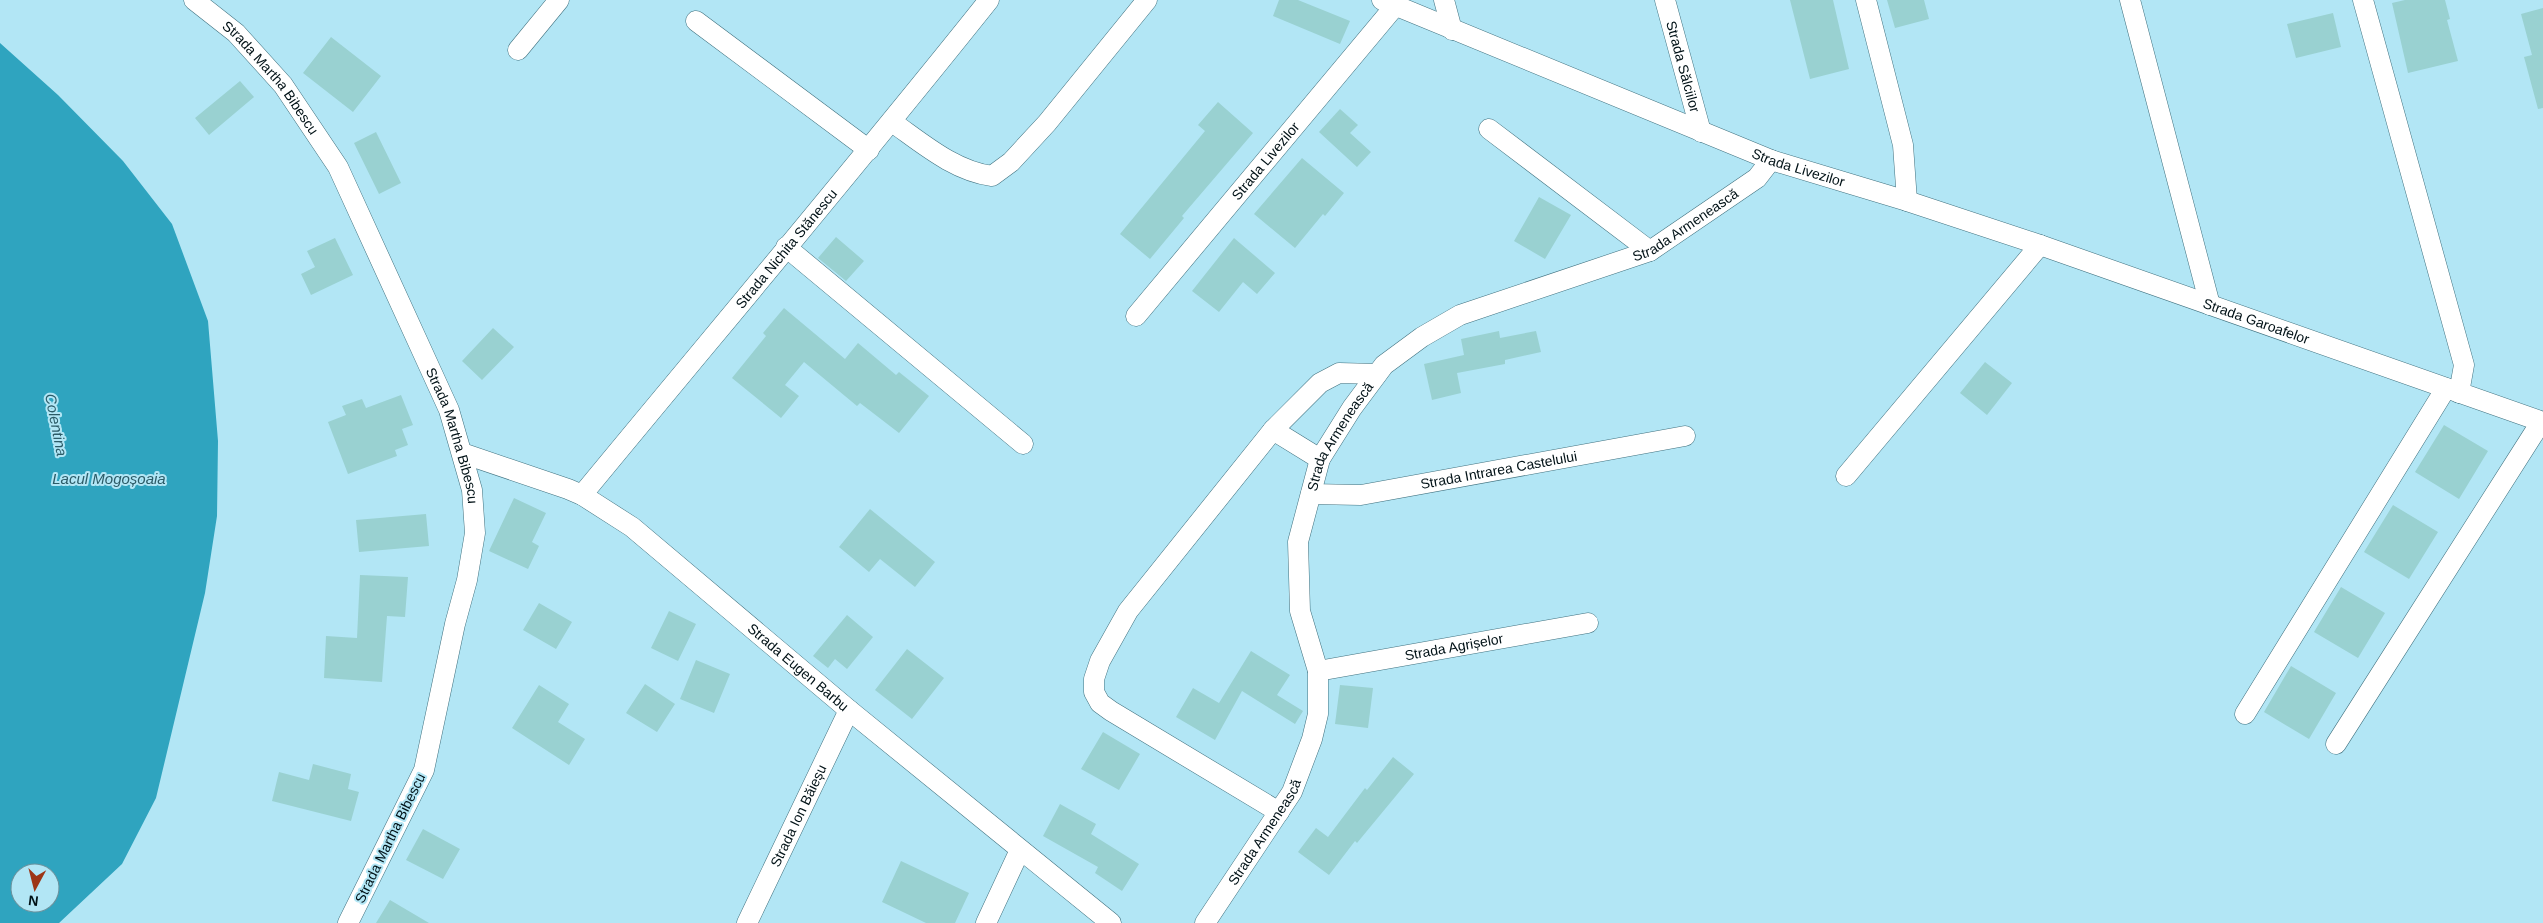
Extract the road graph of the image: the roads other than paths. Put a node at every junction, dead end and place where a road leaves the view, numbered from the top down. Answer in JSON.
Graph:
{"nodes":[{"id":1,"x":194,"y":0,"type":"edge"},
{"id":2,"x":559,"y":0,"type":"edge"},
{"id":3,"x":988,"y":0,"type":"edge"},
{"id":4,"x":1147,"y":0,"type":"edge"},
{"id":5,"x":1444,"y":0,"type":"edge"},
{"id":6,"x":1665,"y":0,"type":"edge"},
{"id":7,"x":1866,"y":0,"type":"edge"},
{"id":8,"x":2130,"y":0,"type":"edge"},
{"id":9,"x":2363,"y":0,"type":"edge"},
{"id":10,"x":1388,"y":3,"type":"edge"},
{"id":11,"x":696,"y":21,"type":"dead end"},
{"id":12,"x":1452,"y":30,"type":"junction"},
{"id":13,"x":518,"y":50,"type":"dead end"},
{"id":14,"x":892,"y":122,"type":"junction"},
{"id":15,"x":1489,"y":129,"type":"dead end"},
{"id":16,"x":1701,"y":132,"type":"junction"},
{"id":17,"x":869,"y":150,"type":"junction"},
{"id":18,"x":1771,"y":160,"type":"junction"},
{"id":19,"x":1907,"y":201,"type":"junction"},
{"id":20,"x":2040,"y":245,"type":"junction"},
{"id":21,"x":786,"y":247,"type":"junction"},
{"id":22,"x":1650,"y":250,"type":"junction"},
{"id":23,"x":2210,"y":305,"type":"junction"},
{"id":24,"x":1136,"y":316,"type":"dead end"},
{"id":25,"x":1377,"y":374,"type":"junction"},
{"id":26,"x":2452,"y":390,"type":"junction"},
{"id":27,"x":2542,"y":422,"type":"edge"},
{"id":28,"x":1273,"y":430,"type":"junction"},
{"id":29,"x":1685,"y":436,"type":"dead end"},
{"id":30,"x":1023,"y":444,"type":"dead end"},
{"id":31,"x":462,"y":453,"type":"junction"},
{"id":32,"x":1320,"y":460,"type":"junction"},
{"id":33,"x":1846,"y":476,"type":"dead end"},
{"id":34,"x":1310,"y":494,"type":"junction"},
{"id":35,"x":582,"y":495,"type":"junction"},
{"id":36,"x":1588,"y":623,"type":"dead end"},
{"id":37,"x":1318,"y":671,"type":"junction"},
{"id":38,"x":849,"y":710,"type":"junction"},
{"id":39,"x":2245,"y":714,"type":"dead end"},
{"id":40,"x":2336,"y":744,"type":"dead end"},
{"id":41,"x":1279,"y":812,"type":"junction"},
{"id":42,"x":1020,"y":850,"type":"junction"},
{"id":43,"x":348,"y":923,"type":"edge"},
{"id":44,"x":747,"y":923,"type":"edge"},
{"id":45,"x":986,"y":923,"type":"edge"},
{"id":46,"x":1111,"y":923,"type":"edge"},
{"id":47,"x":1205,"y":923,"type":"edge"}],
"edges":[{"from":1,"to":31,"type":"street","name":"Strada Martha Bibescu"},
{"from":2,"to":13,"type":"street"},
{"from":3,"to":14,"type":"street","name":"Strada Nichita Stănescu"},
{"from":4,"to":14,"type":"street"},
{"from":5,"to":12,"type":"street"},
{"from":6,"to":16,"type":"street","name":"Strada Sălciilor"},
{"from":7,"to":19,"type":"street"},
{"from":8,"to":23,"type":"street","name":"Strada Garoafelor"},
{"from":9,"to":26,"type":"street"},
{"from":10,"to":12,"type":"street","name":"Strada Livezilor"},
{"from":10,"to":24,"type":"street","name":"Strada Livezilor"},
{"from":11,"to":17,"type":"street"},
{"from":12,"to":16,"type":"street","name":"Strada Livezilor"},
{"from":14,"to":17,"type":"street","name":"Strada Nichita Stănescu"},
{"from":15,"to":22,"type":"street"},
{"from":16,"to":18,"type":"street","name":"Strada Livezilor"},
{"from":17,"to":21,"type":"street","name":"Strada Nichita Stănescu"},
{"from":18,"to":19,"type":"street","name":"Strada Livezilor"},
{"from":18,"to":22,"type":"street","name":"Strada Armenească"},
{"from":19,"to":20,"type":"street","name":"Strada Livezilor"},
{"from":20,"to":23,"type":"street","name":"Strada Livezilor"},
{"from":20,"to":33,"type":"street"},
{"from":21,"to":30,"type":"street"},
{"from":21,"to":35,"type":"street","name":"Strada Nichita Stănescu"},
{"from":22,"to":25,"type":"street","name":"Strada Armenească"},
{"from":23,"to":26,"type":"street","name":"Strada Garoafelor"},
{"from":25,"to":28,"type":"street"},
{"from":25,"to":32,"type":"street","name":"Strada Armenească"},
{"from":26,"to":27,"type":"street","name":"Strada Garoafelor"},
{"from":26,"to":39,"type":"street"},
{"from":27,"to":40,"type":"street"},
{"from":28,"to":32,"type":"street"},
{"from":28,"to":41,"type":"street"},
{"from":29,"to":34,"type":"street","name":"Strada Intrarea Castelului"},
{"from":31,"to":35,"type":"street","name":"Strada Eugen Barbu"},
{"from":31,"to":43,"type":"street","name":"Strada Martha Bibescu"},
{"from":32,"to":34,"type":"street","name":"Strada Armenească"},
{"from":34,"to":37,"type":"street","name":"Strada Armenească"},
{"from":35,"to":38,"type":"street","name":"Strada Eugen Barbu"},
{"from":36,"to":37,"type":"street","name":"Strada Agrișelor"},
{"from":37,"to":41,"type":"street","name":"Strada Armenească"},
{"from":38,"to":42,"type":"street","name":"Strada Eugen Barbu"},
{"from":38,"to":44,"type":"street","name":"Strada Ion Băieșu"},
{"from":41,"to":47,"type":"street","name":"Strada Armenească"},
{"from":42,"to":45,"type":"street"},
{"from":42,"to":46,"type":"street","name":"Strada Eugen Barbu"}]}
